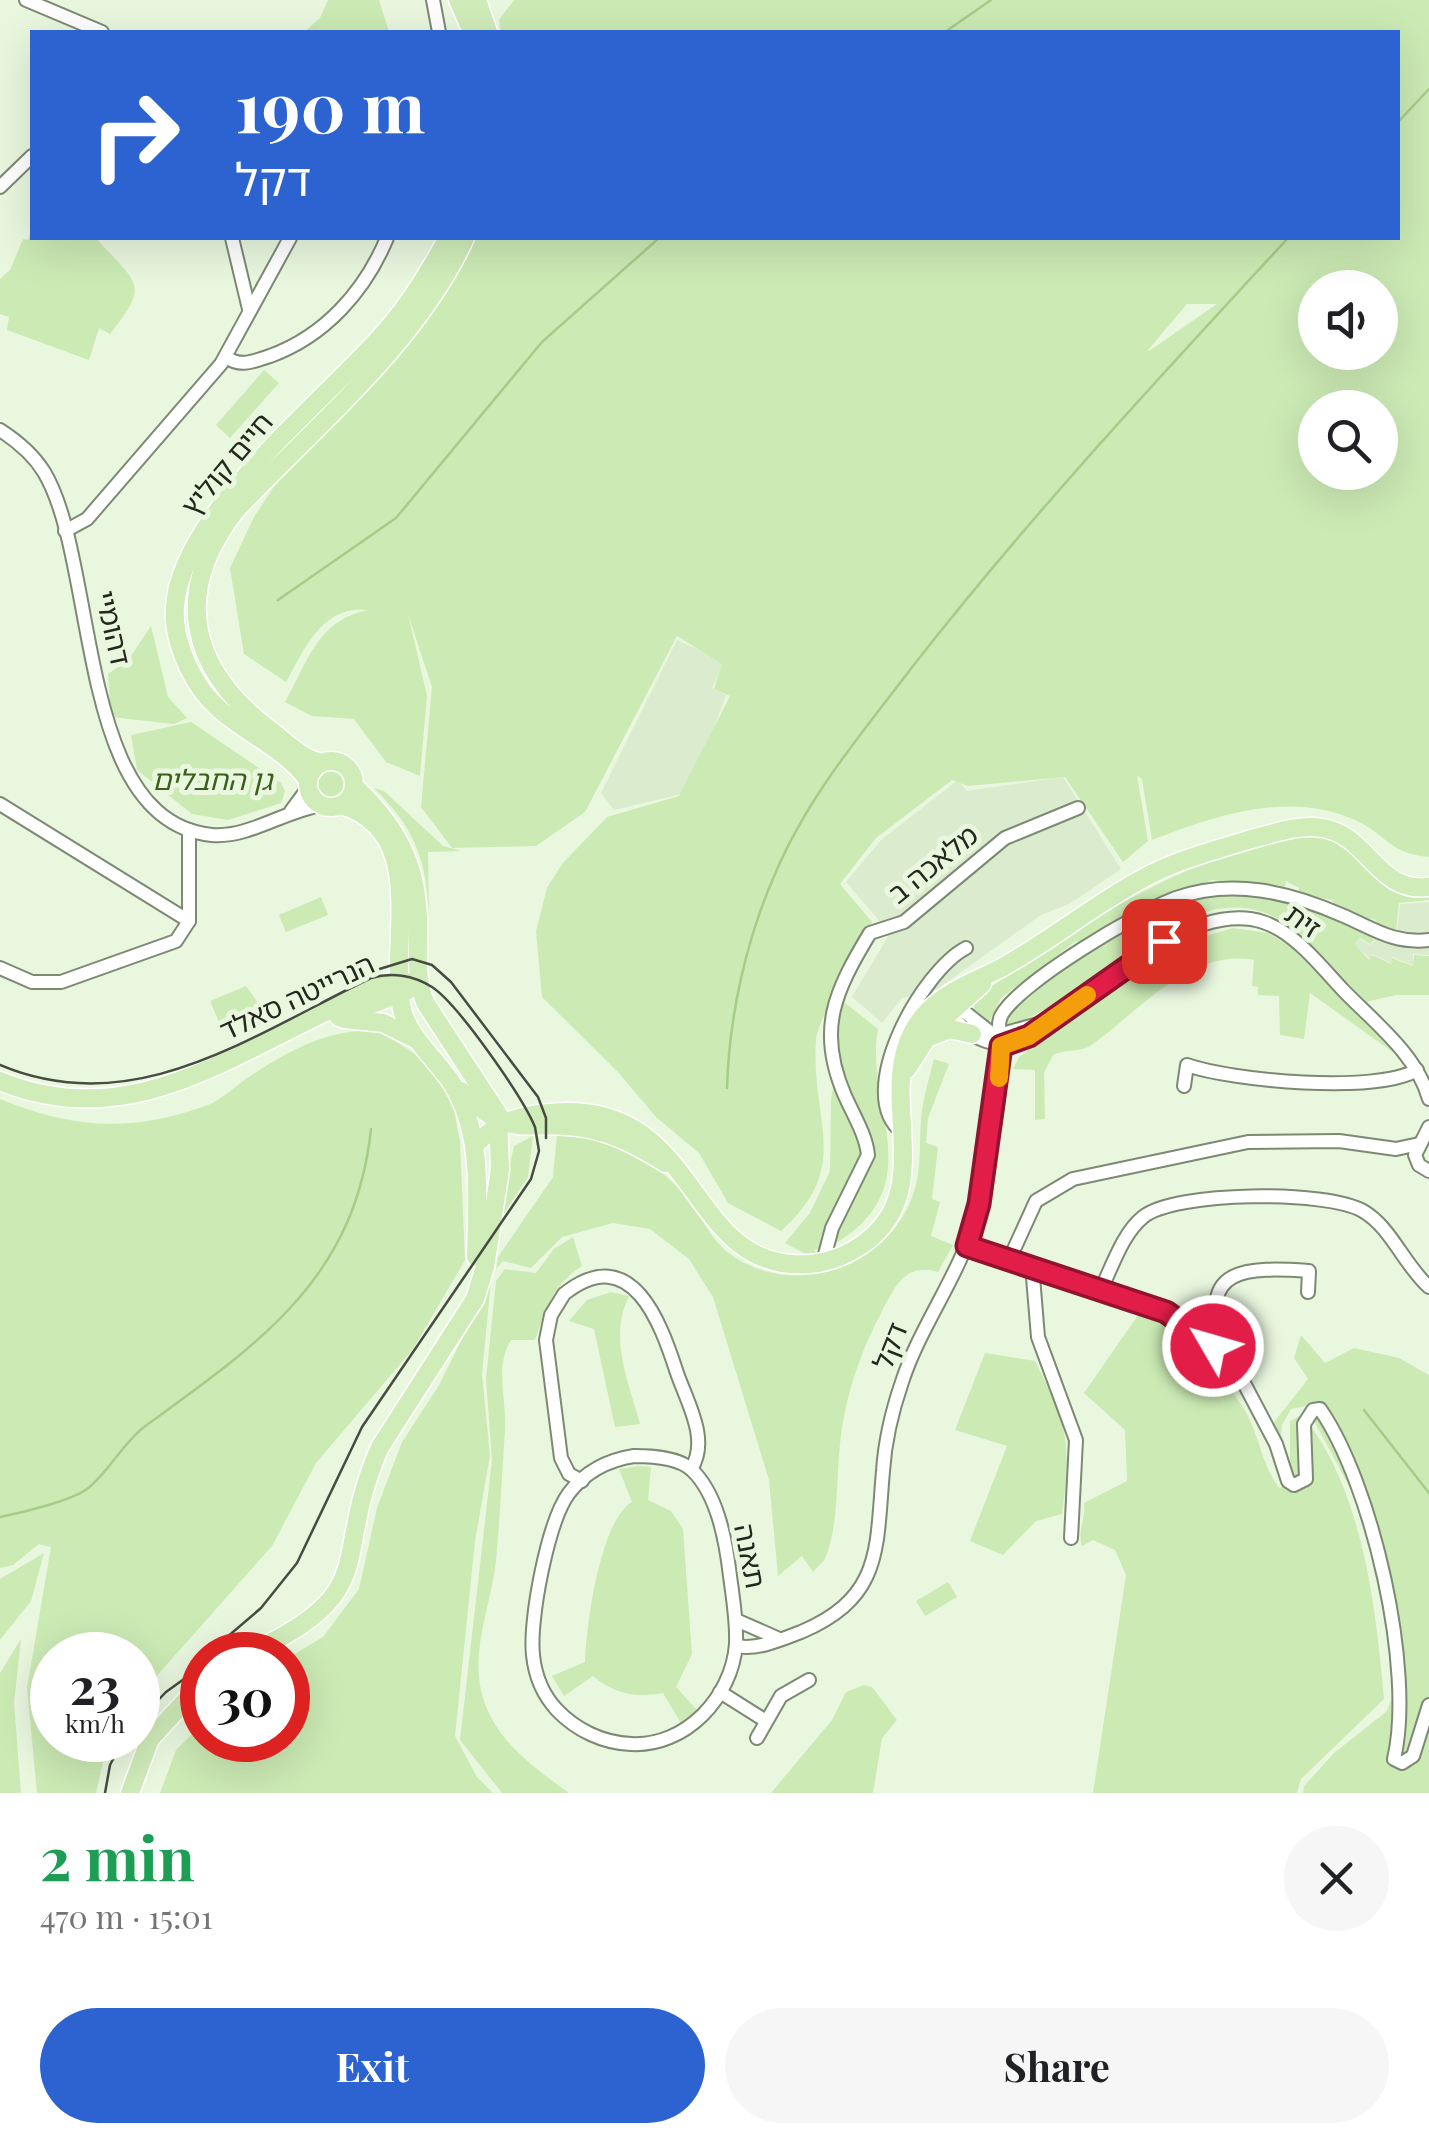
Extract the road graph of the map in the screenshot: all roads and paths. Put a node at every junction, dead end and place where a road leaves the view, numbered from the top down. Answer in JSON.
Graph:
{"nodes":[{"id":1,"x":26,"y":0,"type":"edge"},
{"id":2,"x":433,"y":0,"type":"edge"},
{"id":3,"x":458,"y":0,"type":"edge"},
{"id":4,"x":478,"y":0,"type":"edge"},
{"id":5,"x":97,"y":30,"type":"edge"},
{"id":6,"x":439,"y":30,"type":"edge"},
{"id":7,"x":471,"y":30,"type":"edge"},
{"id":8,"x":487,"y":30,"type":"edge"},
{"id":9,"x":30,"y":158,"type":"edge"},
{"id":10,"x":0,"y":187,"type":"edge"},
{"id":11,"x":233,"y":240,"type":"edge"},
{"id":12,"x":289,"y":240,"type":"edge"},
{"id":13,"x":386,"y":240,"type":"edge"},
{"id":14,"x":447,"y":240,"type":"edge"},
{"id":15,"x":464,"y":240,"type":"edge"},
{"id":16,"x":249,"y":308,"type":"junction"},
{"id":17,"x":234,"y":341,"type":"junction"},
{"id":18,"x":226,"y":357,"type":"junction"},
{"id":19,"x":266,"y":357,"type":"junction"},
{"id":20,"x":0,"y":430,"type":"edge"},
{"id":21,"x":65,"y":531,"type":"junction"},
{"id":22,"x":321,"y":763,"type":"junction"},
{"id":23,"x":308,"y":784,"type":"junction"},
{"id":24,"x":354,"y":786,"type":"junction"},
{"id":25,"x":0,"y":804,"type":"edge"},
{"id":26,"x":331,"y":805,"type":"junction"},
{"id":27,"x":1078,"y":808,"type":"dead end"},
{"id":28,"x":286,"y":816,"type":"junction"},
{"id":29,"x":188,"y":830,"type":"junction"},
{"id":30,"x":1429,"y":887,"type":"edge"},
{"id":31,"x":189,"y":921,"type":"junction"},
{"id":32,"x":1429,"y":940,"type":"edge"},
{"id":33,"x":966,"y":948,"type":"dead end"},
{"id":34,"x":0,"y":968,"type":"edge"},
{"id":35,"x":419,"y":986,"type":"junction"},
{"id":36,"x":400,"y":987,"type":"junction"},
{"id":37,"x":950,"y":1005,"type":"junction"},
{"id":38,"x":318,"y":1024,"type":"junction"},
{"id":39,"x":972,"y":1034,"type":"junction"},
{"id":40,"x":925,"y":1040,"type":"junction"},
{"id":41,"x":1000,"y":1041,"type":"junction"},
{"id":42,"x":428,"y":1050,"type":"junction"},
{"id":43,"x":1417,"y":1070,"type":"junction"},
{"id":44,"x":0,"y":1080,"type":"edge"},
{"id":45,"x":450,"y":1080,"type":"junction"},
{"id":46,"x":900,"y":1084,"type":"junction"},
{"id":47,"x":1184,"y":1086,"type":"dead end"},
{"id":48,"x":0,"y":1091,"type":"edge"},
{"id":49,"x":1429,"y":1098,"type":"edge"},
{"id":50,"x":502,"y":1124,"type":"junction"},
{"id":51,"x":1429,"y":1127,"type":"edge"},
{"id":52,"x":904,"y":1134,"type":"junction"},
{"id":53,"x":1423,"y":1141,"type":"edge"},
{"id":54,"x":475,"y":1145,"type":"junction"},
{"id":55,"x":1394,"y":1149,"type":"junction"},
{"id":56,"x":1423,"y":1166,"type":"edge"},
{"id":57,"x":967,"y":1246,"type":"junction"},
{"id":58,"x":1010,"y":1258,"type":"junction"},
{"id":59,"x":823,"y":1262,"type":"junction"},
{"id":60,"x":1032,"y":1265,"type":"junction"},
{"id":61,"x":1429,"y":1286,"type":"edge"},
{"id":62,"x":1100,"y":1291,"type":"junction"},
{"id":63,"x":1308,"y":1292,"type":"dead end"},
{"id":64,"x":459,"y":1326,"type":"junction"},
{"id":65,"x":1225,"y":1347,"type":"junction"},
{"id":66,"x":691,"y":1469,"type":"junction"},
{"id":67,"x":582,"y":1481,"type":"junction"},
{"id":68,"x":1071,"y":1538,"type":"dead end"},
{"id":69,"x":736,"y":1620,"type":"junction"},
{"id":70,"x":293,"y":1632,"type":"edge"},
{"id":71,"x":784,"y":1638,"type":"junction"},
{"id":72,"x":736,"y":1646,"type":"junction"},
{"id":73,"x":809,"y":1680,"type":"dead end"},
{"id":74,"x":720,"y":1692,"type":"junction"},
{"id":75,"x":1429,"y":1704,"type":"edge"},
{"id":76,"x":180,"y":1707,"type":"edge"},
{"id":77,"x":766,"y":1721,"type":"junction"},
{"id":78,"x":757,"y":1738,"type":"dead end"},
{"id":79,"x":130,"y":1793,"type":"edge"}],
"edges":[{"from":1,"to":5,"type":"street"},
{"from":2,"to":6,"type":"street"},
{"from":3,"to":7,"type":"main road"},
{"from":4,"to":8,"type":"main road"},
{"from":9,"to":10,"type":"street"},
{"from":11,"to":16,"type":"street"},
{"from":12,"to":16,"type":"street"},
{"from":13,"to":19,"type":"street"},
{"from":14,"to":23,"type":"main road","name":"חיים קוליץ"},
{"from":15,"to":22,"type":"main road","name":"חיים קוליץ"},
{"from":16,"to":17,"type":"street"},
{"from":17,"to":18,"type":"street"},
{"from":17,"to":19,"type":"street"},
{"from":18,"to":19,"type":"street"},
{"from":18,"to":21,"type":"street"},
{"from":20,"to":21,"type":"street","name":"דהומיי"},
{"from":21,"to":29,"type":"street","name":"דהומיי"},
{"from":22,"to":23,"type":"main road"},
{"from":22,"to":24,"type":"main road"},
{"from":23,"to":26,"type":"main road"},
{"from":23,"to":28,"type":"street"},
{"from":24,"to":26,"type":"main road"},
{"from":24,"to":35,"type":"main road"},
{"from":25,"to":31,"type":"street"},
{"from":26,"to":28,"type":"street"},
{"from":26,"to":36,"type":"main road"},
{"from":27,"to":59,"type":"street","name":"מלאכה ב"},
{"from":28,"to":29,"type":"street"},
{"from":29,"to":31,"type":"street"},
{"from":30,"to":37,"type":"main road"},
{"from":31,"to":34,"type":"street"},
{"from":32,"to":41,"type":"street","name":"דקל"},
{"from":33,"to":52,"type":"street"},
{"from":35,"to":36,"type":"main road","name":"הנרייטה סאלד"},
{"from":35,"to":50,"type":"main road"},
{"from":36,"to":38,"type":"main road","name":"הנרייטה סאלד"},
{"from":36,"to":42,"type":"main road"},
{"from":36,"to":44,"type":"main road","name":"הנרייטה סאלד"},
{"from":37,"to":39,"type":"street"},
{"from":37,"to":40,"type":"main road"},
{"from":37,"to":41,"type":"street"},
{"from":37,"to":46,"type":"main road"},
{"from":38,"to":42,"type":"main road"},
{"from":38,"to":48,"type":"main road","name":"הנרייטה סאלד"},
{"from":39,"to":40,"type":"main road"},
{"from":39,"to":41,"type":"street"},
{"from":40,"to":46,"type":"main road"},
{"from":41,"to":43,"type":"street","name":"זית"},
{"from":41,"to":57,"type":"street","name":"דקל"},
{"from":42,"to":45,"type":"main road"},
{"from":43,"to":47,"type":"street"},
{"from":43,"to":49,"type":"street","name":"זית"},
{"from":45,"to":50,"type":"main road"},
{"from":45,"to":54,"type":"main road"},
{"from":46,"to":52,"type":"main road"},
{"from":50,"to":54,"type":"main road"},
{"from":50,"to":59,"type":"main road"},
{"from":50,"to":64,"type":"main road"},
{"from":51,"to":53,"type":"street"},
{"from":52,"to":59,"type":"main road"},
{"from":53,"to":55,"type":"street"},
{"from":53,"to":56,"type":"street"},
{"from":54,"to":64,"type":"main road"},
{"from":55,"to":56,"type":"street"},
{"from":55,"to":58,"type":"street"},
{"from":57,"to":58,"type":"street"},
{"from":57,"to":71,"type":"street","name":"דקל"},
{"from":58,"to":60,"type":"street"},
{"from":60,"to":62,"type":"street"},
{"from":60,"to":68,"type":"street"},
{"from":61,"to":62,"type":"street"},
{"from":62,"to":65,"type":"street"},
{"from":63,"to":65,"type":"street"},
{"from":64,"to":70,"type":"main road"},
{"from":65,"to":75,"type":"street"},
{"from":66,"to":67,"type":"street"},
{"from":66,"to":67,"type":"street","name":"תאנה"},
{"from":66,"to":69,"type":"street","name":"תאנה"},
{"from":67,"to":74,"type":"street","name":"תאנה"},
{"from":69,"to":71,"type":"street"},
{"from":69,"to":72,"type":"street","name":"תאנה"},
{"from":71,"to":72,"type":"street","name":"דקל"},
{"from":72,"to":74,"type":"street","name":"תאנה"},
{"from":73,"to":77,"type":"street"},
{"from":74,"to":77,"type":"street"},
{"from":76,"to":79,"type":"main road"},
{"from":77,"to":78,"type":"street"}]}
